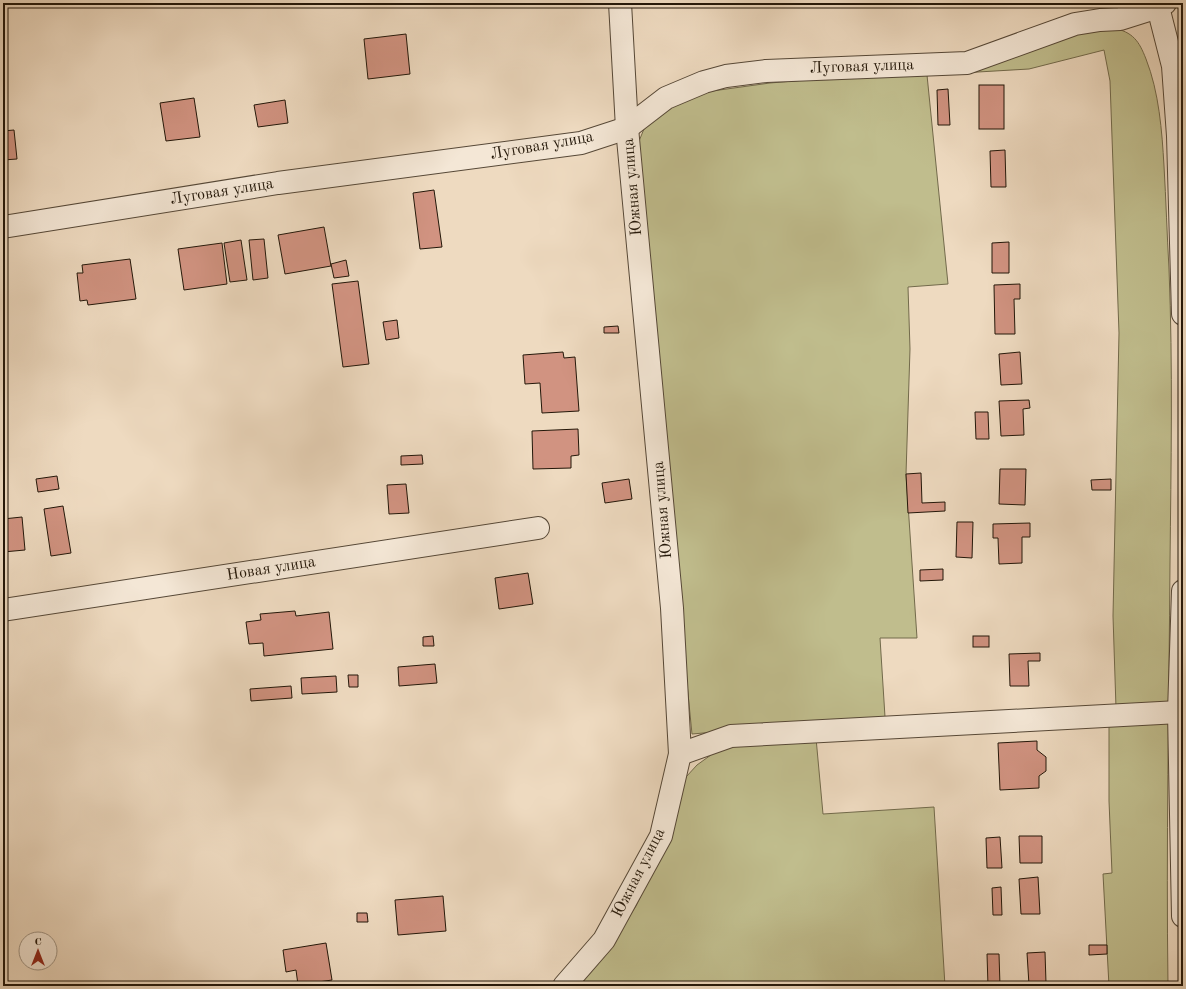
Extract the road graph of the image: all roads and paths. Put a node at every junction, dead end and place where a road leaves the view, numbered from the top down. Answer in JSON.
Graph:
{"nodes":[{"id":1,"x":620,"y":3,"type":"edge"},
{"id":2,"x":1162,"y":5,"type":"edge"},
{"id":3,"x":627,"y":128,"type":"junction"},
{"id":4,"x":3,"y":227,"type":"edge"},
{"id":5,"x":1183,"y":314,"type":"edge"},
{"id":6,"x":538,"y":528,"type":"dead end"},
{"id":7,"x":1183,"y":591,"type":"edge"},
{"id":8,"x":3,"y":610,"type":"edge"},
{"id":9,"x":1179,"y":712,"type":"junction"},
{"id":10,"x":680,"y":754,"type":"junction"},
{"id":11,"x":1183,"y":916,"type":"edge"},
{"id":12,"x":564,"y":986,"type":"edge"}],
"edges":[{"from":1,"to":3,"type":"street","name":"Южная улица"},
{"from":2,"to":3,"type":"street","name":"Луговая улица"},
{"from":2,"to":5,"type":"street"},
{"from":3,"to":4,"type":"street","name":"Луговая улица"},
{"from":3,"to":10,"type":"street","name":"Южная улица"},
{"from":6,"to":8,"type":"street","name":"Новая улица"},
{"from":7,"to":9,"type":"street"},
{"from":9,"to":10,"type":"street"},
{"from":9,"to":11,"type":"street"},
{"from":10,"to":12,"type":"street","name":"Южная улица"}]}
